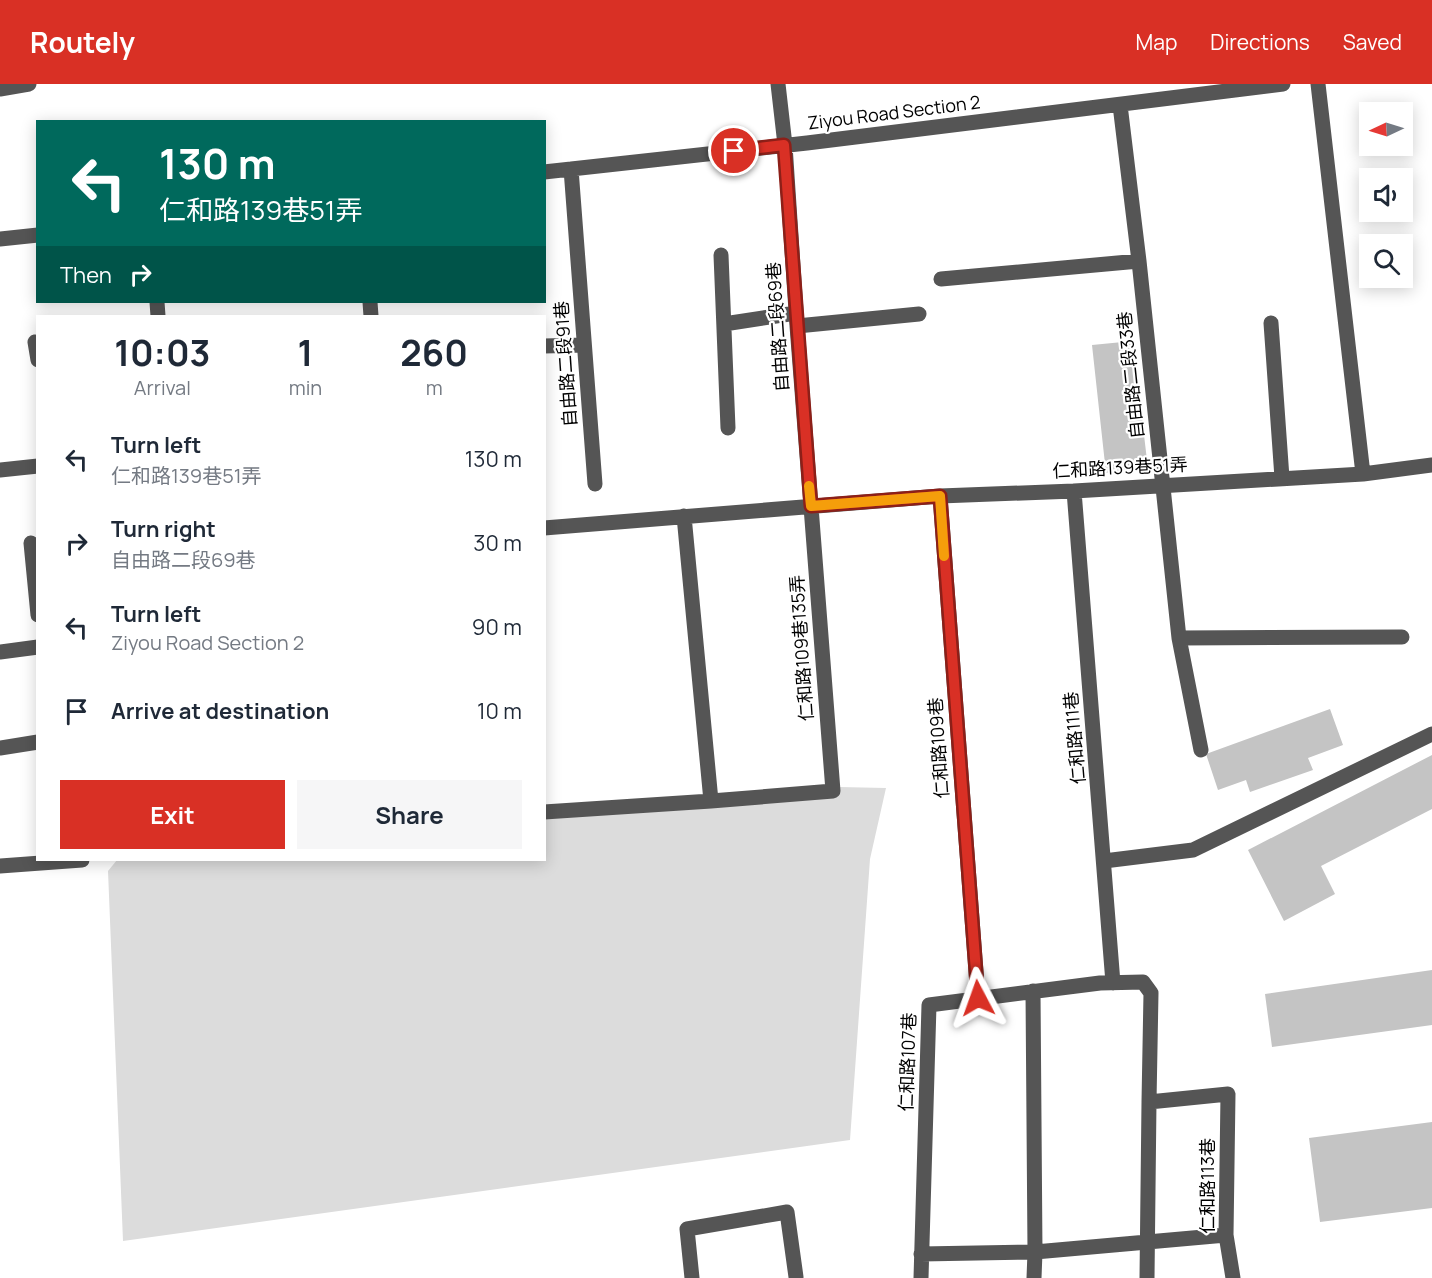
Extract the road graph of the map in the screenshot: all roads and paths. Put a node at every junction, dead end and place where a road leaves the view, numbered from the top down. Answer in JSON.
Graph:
{"nodes":[{"id":1,"x":29,"y":84,"type":"edge"},
{"id":2,"x":778,"y":84,"type":"edge"},
{"id":3,"x":1283,"y":84,"type":"edge"},
{"id":4,"x":1318,"y":84,"type":"edge"},
{"id":5,"x":0,"y":89,"type":"edge"},
{"id":6,"x":1120,"y":105,"type":"junction"},
{"id":7,"x":784,"y":145,"type":"junction"},
{"id":8,"x":571,"y":169,"type":"junction"},
{"id":9,"x":546,"y":172,"type":"edge"},
{"id":10,"x":36,"y":235,"type":"edge"},
{"id":11,"x":0,"y":239,"type":"edge"},
{"id":12,"x":721,"y":255,"type":"dead end"},
{"id":13,"x":1139,"y":261,"type":"junction"},
{"id":14,"x":941,"y":279,"type":"dead end"},
{"id":15,"x":919,"y":314,"type":"dead end"},
{"id":16,"x":796,"y":320,"type":"junction"},
{"id":17,"x":1271,"y":323,"type":"dead end"},
{"id":18,"x":724,"y":324,"type":"junction"},
{"id":19,"x":35,"y":342,"type":"dead end"},
{"id":20,"x":584,"y":345,"type":"junction"},
{"id":21,"x":546,"y":346,"type":"edge"},
{"id":22,"x":36,"y":348,"type":"edge"},
{"id":23,"x":728,"y":428,"type":"dead end"},
{"id":24,"x":1432,"y":465,"type":"edge"},
{"id":25,"x":36,"y":466,"type":"edge"},
{"id":26,"x":0,"y":470,"type":"edge"},
{"id":27,"x":1363,"y":474,"type":"junction"},
{"id":28,"x":1282,"y":478,"type":"junction"},
{"id":29,"x":595,"y":484,"type":"dead end"},
{"id":30,"x":1163,"y":485,"type":"junction"},
{"id":31,"x":1074,"y":491,"type":"junction"},
{"id":32,"x":940,"y":496,"type":"junction"},
{"id":33,"x":811,"y":506,"type":"junction"},
{"id":34,"x":684,"y":516,"type":"junction"},
{"id":35,"x":546,"y":528,"type":"edge"},
{"id":36,"x":31,"y":543,"type":"dead end"},
{"id":37,"x":36,"y":594,"type":"edge"},
{"id":38,"x":1402,"y":637,"type":"dead end"},
{"id":39,"x":1179,"y":638,"type":"junction"},
{"id":40,"x":36,"y":647,"type":"edge"},
{"id":41,"x":0,"y":652,"type":"edge"},
{"id":42,"x":1432,"y":734,"type":"edge"},
{"id":43,"x":36,"y":742,"type":"edge"},
{"id":44,"x":0,"y":747,"type":"edge"},
{"id":45,"x":1200,"y":750,"type":"dead end"},
{"id":46,"x":711,"y":801,"type":"junction"},
{"id":47,"x":546,"y":812,"type":"edge"},
{"id":48,"x":68,"y":861,"type":"edge"},
{"id":49,"x":1104,"y":861,"type":"junction"},
{"id":50,"x":0,"y":866,"type":"edge"},
{"id":51,"x":1113,"y":983,"type":"junction"},
{"id":52,"x":1033,"y":991,"type":"junction"},
{"id":53,"x":978,"y":998,"type":"junction"},
{"id":54,"x":1149,"y":1102,"type":"junction"},
{"id":55,"x":1226,"y":1235,"type":"junction"},
{"id":56,"x":1147,"y":1243,"type":"junction"},
{"id":57,"x":1035,"y":1252,"type":"junction"},
{"id":58,"x":921,"y":1254,"type":"junction"},
{"id":59,"x":796,"y":1277,"type":"edge"},
{"id":60,"x":692,"y":1278,"type":"edge"},
{"id":61,"x":921,"y":1278,"type":"edge"},
{"id":62,"x":1034,"y":1278,"type":"edge"},
{"id":63,"x":1147,"y":1278,"type":"edge"},
{"id":64,"x":1233,"y":1278,"type":"edge"}],
"edges":[{"from":1,"to":5,"type":"street"},
{"from":2,"to":7,"type":"street","name":"自由路二段69巷"},
{"from":3,"to":6,"type":"street","name":"Ziyou Road Section 2"},
{"from":4,"to":27,"type":"street"},
{"from":6,"to":7,"type":"street","name":"Ziyou Road Section 2"},
{"from":6,"to":13,"type":"street","name":"自由路二段33巷"},
{"from":7,"to":8,"type":"street","name":"Ziyou Road Section 2"},
{"from":7,"to":16,"type":"street","name":"自由路二段69巷"},
{"from":8,"to":9,"type":"street","name":"Ziyou Road Section 2"},
{"from":8,"to":20,"type":"street","name":"自由路二段91巷"},
{"from":10,"to":11,"type":"street"},
{"from":12,"to":18,"type":"street"},
{"from":13,"to":14,"type":"street"},
{"from":13,"to":30,"type":"street","name":"自由路二段33巷"},
{"from":15,"to":16,"type":"street"},
{"from":16,"to":18,"type":"street"},
{"from":16,"to":33,"type":"street","name":"自由路二段69巷"},
{"from":17,"to":28,"type":"street"},
{"from":18,"to":23,"type":"street"},
{"from":19,"to":22,"type":"street"},
{"from":20,"to":21,"type":"street"},
{"from":20,"to":29,"type":"street","name":"自由路二段91巷"},
{"from":24,"to":27,"type":"street","name":"仁和路139巷51弄"},
{"from":25,"to":26,"type":"street"},
{"from":27,"to":28,"type":"street","name":"仁和路139巷51弄"},
{"from":28,"to":30,"type":"street","name":"仁和路139巷51弄"},
{"from":30,"to":31,"type":"street","name":"仁和路139巷51弄"},
{"from":30,"to":39,"type":"street","name":"自由路二段33巷"},
{"from":31,"to":32,"type":"street","name":"仁和路139巷51弄"},
{"from":31,"to":49,"type":"street","name":"仁和路111巷"},
{"from":32,"to":33,"type":"street","name":"仁和路139巷51弄"},
{"from":32,"to":53,"type":"street","name":"仁和路109巷"},
{"from":33,"to":34,"type":"street"},
{"from":33,"to":46,"type":"street","name":"仁和路109巷135弄"},
{"from":34,"to":35,"type":"street"},
{"from":34,"to":46,"type":"street"},
{"from":36,"to":37,"type":"street"},
{"from":38,"to":39,"type":"street"},
{"from":39,"to":45,"type":"street","name":"自由路二段33巷"},
{"from":40,"to":41,"type":"street"},
{"from":42,"to":49,"type":"street"},
{"from":43,"to":44,"type":"street"},
{"from":46,"to":47,"type":"street","name":"仁和路109巷135弄"},
{"from":48,"to":50,"type":"street"},
{"from":49,"to":51,"type":"street","name":"仁和路111巷"},
{"from":51,"to":52,"type":"street","name":"仁和路107巷"},
{"from":51,"to":54,"type":"street","name":"仁和路107巷"},
{"from":52,"to":53,"type":"street","name":"仁和路107巷"},
{"from":52,"to":57,"type":"street"},
{"from":53,"to":58,"type":"street","name":"仁和路107巷"},
{"from":54,"to":55,"type":"street","name":"仁和路113巷"},
{"from":54,"to":56,"type":"street"},
{"from":55,"to":56,"type":"street"},
{"from":55,"to":64,"type":"street","name":"仁和路113巷"},
{"from":56,"to":57,"type":"street"},
{"from":56,"to":63,"type":"street"},
{"from":57,"to":58,"type":"street"},
{"from":57,"to":62,"type":"street"},
{"from":58,"to":61,"type":"street","name":"仁和路107巷"},
{"from":59,"to":60,"type":"street"}]}
